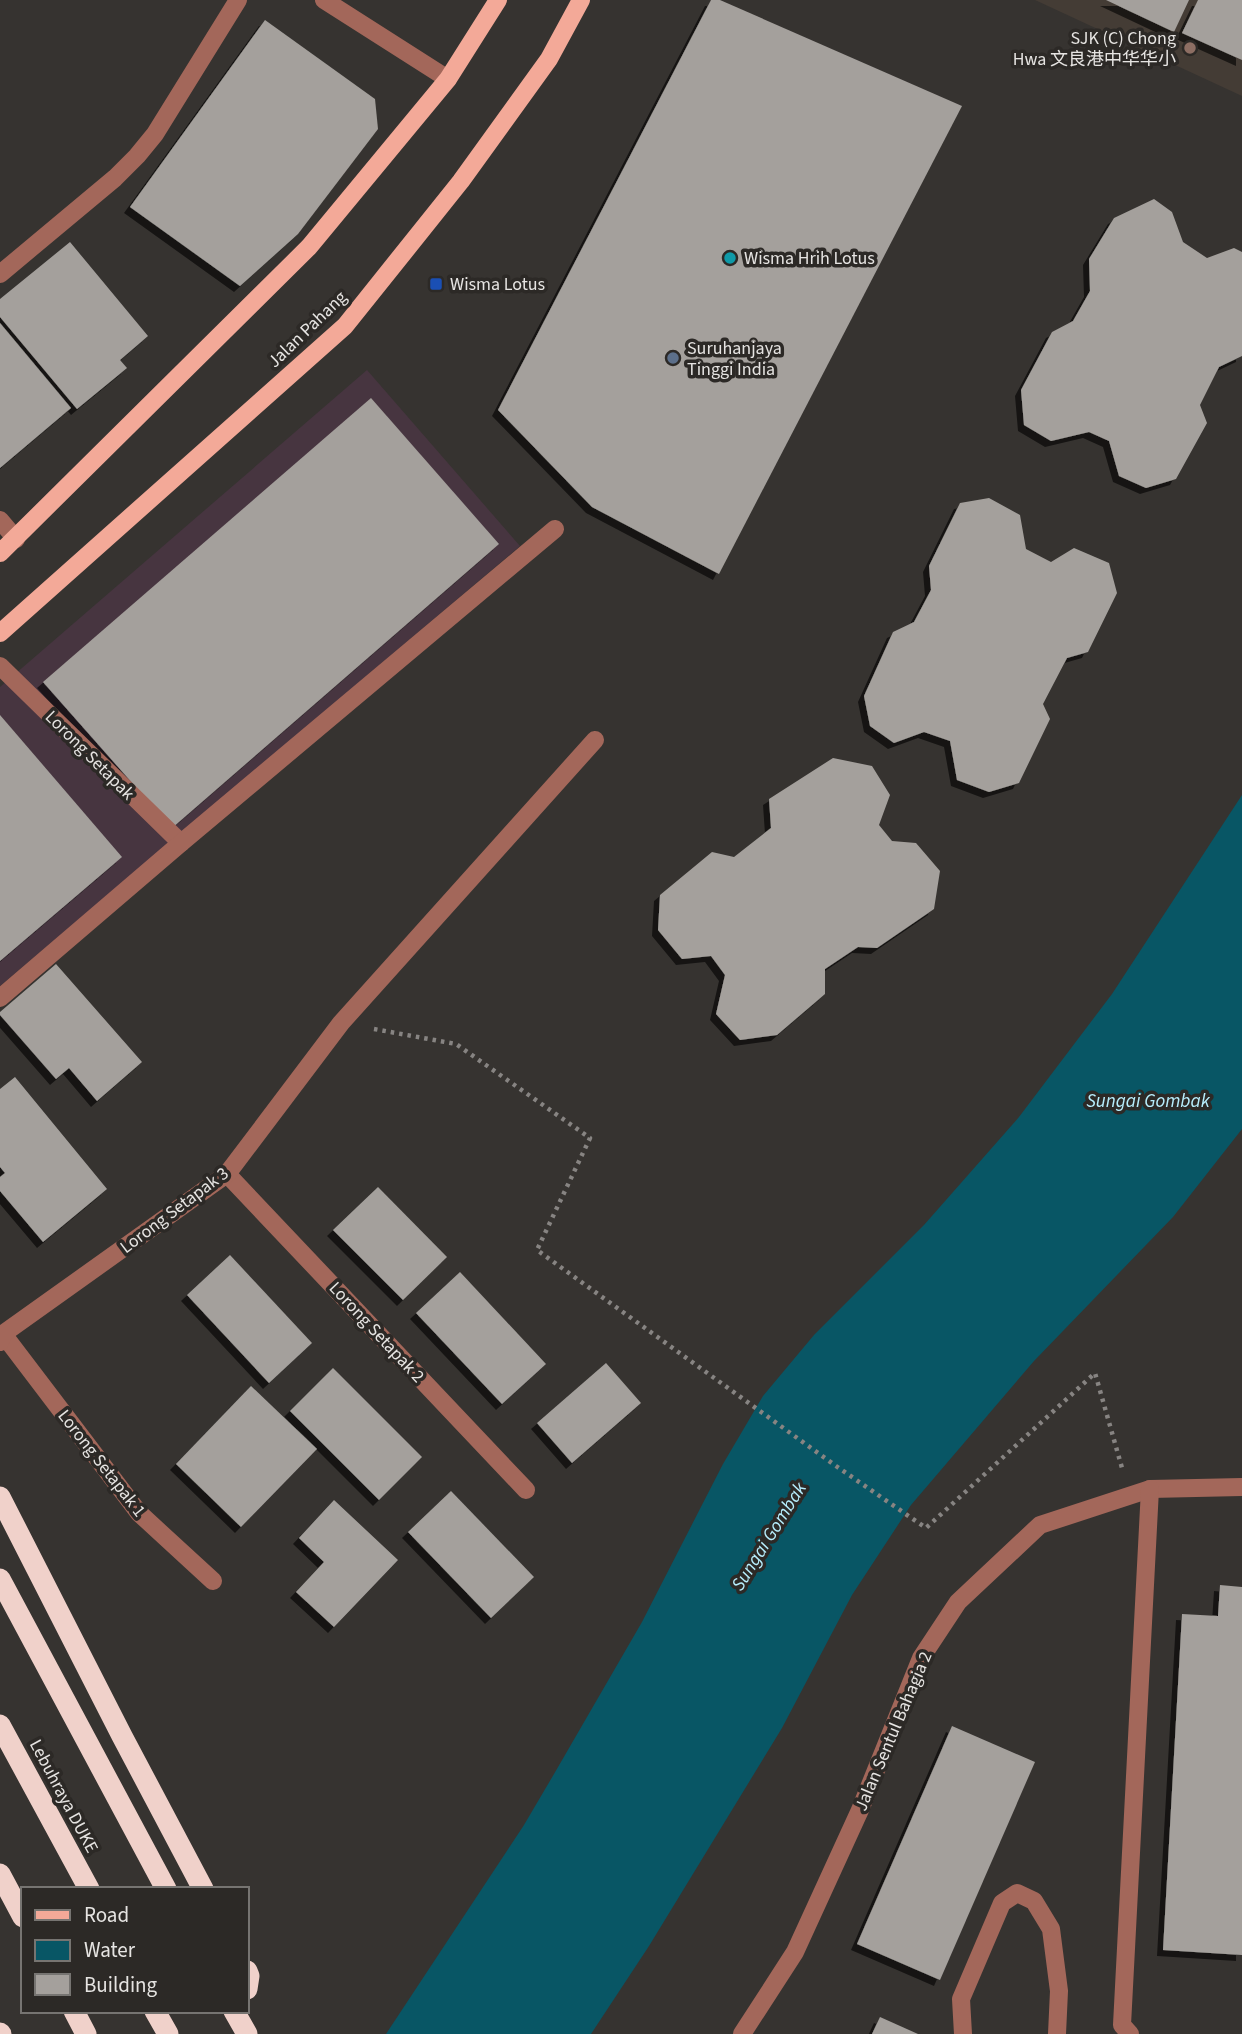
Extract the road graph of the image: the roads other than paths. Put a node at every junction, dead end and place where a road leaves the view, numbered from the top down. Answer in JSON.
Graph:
{"nodes":[{"id":1,"x":238,"y":0,"type":"edge"},
{"id":2,"x":324,"y":0,"type":"edge"},
{"id":3,"x":498,"y":0,"type":"edge"},
{"id":4,"x":581,"y":0,"type":"edge"},
{"id":5,"x":448,"y":79,"type":"junction"},
{"id":6,"x":0,"y":274,"type":"edge"},
{"id":7,"x":0,"y":520,"type":"edge"},
{"id":8,"x":555,"y":529,"type":"dead end"},
{"id":9,"x":16,"y":539,"type":"junction"},
{"id":10,"x":0,"y":553,"type":"edge"},
{"id":11,"x":0,"y":633,"type":"edge"},
{"id":12,"x":0,"y":666,"type":"edge"},
{"id":13,"x":595,"y":740,"type":"dead end"},
{"id":14,"x":181,"y":843,"type":"junction"},
{"id":15,"x":0,"y":998,"type":"edge"},
{"id":16,"x":228,"y":1174,"type":"junction"},
{"id":17,"x":1,"y":1336,"type":"edge"},
{"id":18,"x":1242,"y":1487,"type":"edge"},
{"id":19,"x":1150,"y":1489,"type":"junction"},
{"id":20,"x":526,"y":1490,"type":"dead end"},
{"id":21,"x":0,"y":1497,"type":"edge"},
{"id":22,"x":0,"y":1579,"type":"edge"},
{"id":23,"x":213,"y":1581,"type":"dead end"},
{"id":24,"x":0,"y":1725,"type":"edge"},
{"id":25,"x":0,"y":1874,"type":"edge"},
{"id":26,"x":88,"y":1887,"type":"edge"},
{"id":27,"x":165,"y":1887,"type":"edge"},
{"id":28,"x":202,"y":1887,"type":"edge"},
{"id":29,"x":21,"y":1913,"type":"edge"},
{"id":30,"x":75,"y":2013,"type":"edge"},
{"id":31,"x":235,"y":2013,"type":"edge"},
{"id":32,"x":243,"y":2013,"type":"edge"},
{"id":33,"x":86,"y":2034,"type":"edge"},
{"id":34,"x":238,"y":2034,"type":"edge"},
{"id":35,"x":247,"y":2034,"type":"edge"},
{"id":36,"x":742,"y":2034,"type":"edge"},
{"id":37,"x":963,"y":2034,"type":"edge"},
{"id":38,"x":1057,"y":2034,"type":"edge"},
{"id":39,"x":1130,"y":2034,"type":"edge"}],
"edges":[{"from":1,"to":6,"type":"street"},
{"from":2,"to":5,"type":"street"},
{"from":3,"to":5,"type":"main road"},
{"from":4,"to":11,"type":"main road","name":"Jalan Pahang"},
{"from":5,"to":9,"type":"main road"},
{"from":7,"to":9,"type":"street"},
{"from":8,"to":14,"type":"street"},
{"from":9,"to":10,"type":"main road"},
{"from":12,"to":14,"type":"street","name":"Lorong Setapak"},
{"from":13,"to":16,"type":"street","name":"Lorong Setapak 3"},
{"from":14,"to":15,"type":"street"},
{"from":16,"to":17,"type":"street","name":"Lorong Setapak 3"},
{"from":16,"to":20,"type":"street","name":"Lorong Setapak 2"},
{"from":17,"to":23,"type":"street","name":"Lorong Setapak 1"},
{"from":18,"to":19,"type":"street","name":"Jalan Sentul Bahagia 2"},
{"from":19,"to":36,"type":"street","name":"Jalan Sentul Bahagia 2"},
{"from":19,"to":39,"type":"street"},
{"from":21,"to":28,"type":"highway"},
{"from":22,"to":27,"type":"highway"},
{"from":24,"to":26,"type":"highway","name":"Lebuhraya DUKE"},
{"from":25,"to":29,"type":"highway"},
{"from":30,"to":33,"type":"highway"},
{"from":31,"to":35,"type":"highway"},
{"from":32,"to":34,"type":"highway"},
{"from":37,"to":38,"type":"street"}]}
